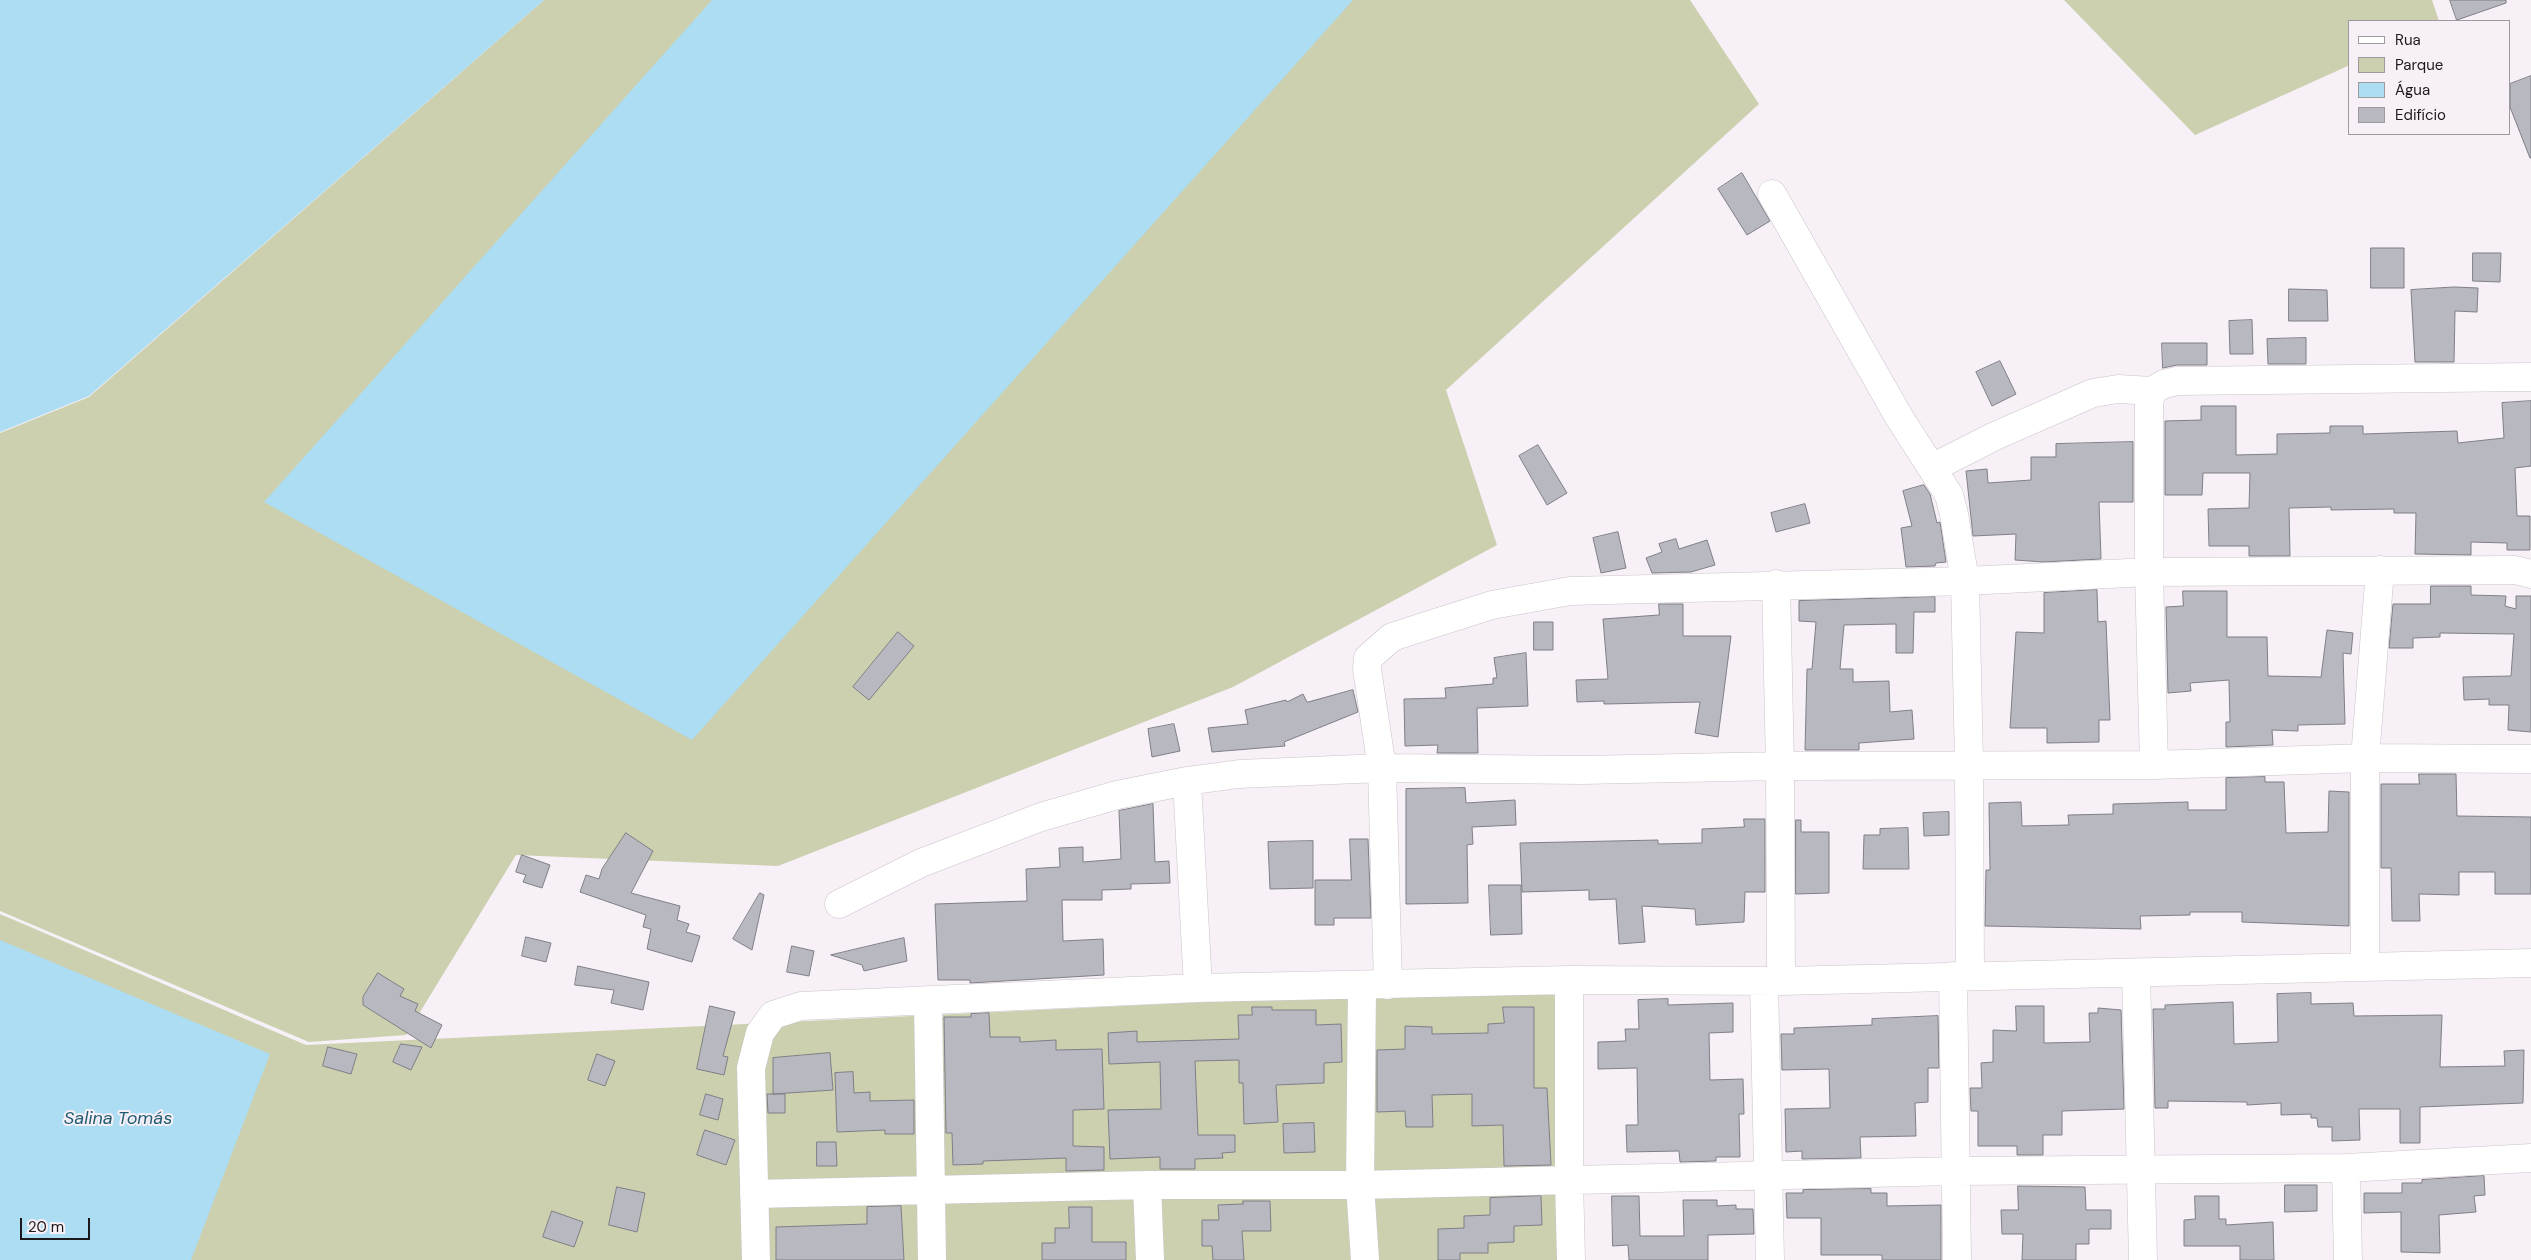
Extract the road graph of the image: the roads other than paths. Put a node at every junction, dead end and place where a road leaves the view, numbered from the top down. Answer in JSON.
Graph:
{"nodes":[{"id":1,"x":1772,"y":194,"type":"dead end"},
{"id":2,"x":2531,"y":377,"type":"edge"},
{"id":3,"x":2152,"y":391,"type":"junction"},
{"id":4,"x":1932,"y":468,"type":"junction"},
{"id":5,"x":2380,"y":570,"type":"junction"},
{"id":6,"x":2150,"y":572,"type":"junction"},
{"id":7,"x":2531,"y":574,"type":"edge"},
{"id":8,"x":1965,"y":581,"type":"junction"},
{"id":9,"x":1776,"y":584,"type":"junction"},
{"id":10,"x":2365,"y":758,"type":"junction"},
{"id":11,"x":2531,"y":759,"type":"edge"},
{"id":12,"x":1969,"y":764,"type":"junction"},
{"id":13,"x":2154,"y":765,"type":"junction"},
{"id":14,"x":1780,"y":766,"type":"junction"},
{"id":15,"x":1382,"y":768,"type":"junction"},
{"id":16,"x":1187,"y":780,"type":"junction"},
{"id":17,"x":839,"y":904,"type":"dead end"},
{"id":18,"x":2531,"y":963,"type":"edge"},
{"id":19,"x":2365,"y":967,"type":"junction"},
{"id":20,"x":2136,"y":974,"type":"junction"},
{"id":21,"x":1961,"y":975,"type":"junction"},
{"id":22,"x":1569,"y":980,"type":"junction"},
{"id":23,"x":1773,"y":981,"type":"junction"},
{"id":24,"x":1375,"y":986,"type":"junction"},
{"id":25,"x":1198,"y":988,"type":"junction"},
{"id":26,"x":928,"y":1001,"type":"junction"},
{"id":27,"x":2531,"y":1158,"type":"edge"},
{"id":28,"x":2346,"y":1168,"type":"junction"},
{"id":29,"x":2141,"y":1170,"type":"junction"},
{"id":30,"x":1956,"y":1172,"type":"junction"},
{"id":31,"x":1768,"y":1177,"type":"junction"},
{"id":32,"x":1568,"y":1179,"type":"junction"},
{"id":33,"x":1147,"y":1185,"type":"junction"},
{"id":34,"x":1360,"y":1185,"type":"junction"},
{"id":35,"x":931,"y":1190,"type":"junction"},
{"id":36,"x":754,"y":1194,"type":"junction"},
{"id":37,"x":756,"y":1260,"type":"edge"},
{"id":38,"x":932,"y":1260,"type":"edge"},
{"id":39,"x":1150,"y":1260,"type":"edge"},
{"id":40,"x":1365,"y":1260,"type":"edge"},
{"id":41,"x":1571,"y":1260,"type":"edge"},
{"id":42,"x":1770,"y":1260,"type":"edge"},
{"id":43,"x":1957,"y":1260,"type":"edge"},
{"id":44,"x":2143,"y":1260,"type":"edge"},
{"id":45,"x":2348,"y":1260,"type":"edge"}],
"edges":[{"from":1,"to":4,"type":"street"},
{"from":2,"to":3,"type":"street"},
{"from":3,"to":4,"type":"street"},
{"from":3,"to":6,"type":"street"},
{"from":4,"to":8,"type":"street"},
{"from":5,"to":6,"type":"street"},
{"from":5,"to":7,"type":"street"},
{"from":5,"to":10,"type":"street"},
{"from":6,"to":8,"type":"street"},
{"from":6,"to":13,"type":"street"},
{"from":8,"to":9,"type":"street"},
{"from":8,"to":12,"type":"street"},
{"from":9,"to":14,"type":"street"},
{"from":9,"to":15,"type":"street"},
{"from":10,"to":11,"type":"street"},
{"from":10,"to":13,"type":"street"},
{"from":10,"to":19,"type":"street"},
{"from":12,"to":13,"type":"street"},
{"from":12,"to":14,"type":"street"},
{"from":12,"to":21,"type":"street"},
{"from":14,"to":15,"type":"street"},
{"from":14,"to":23,"type":"street"},
{"from":15,"to":16,"type":"street"},
{"from":15,"to":24,"type":"street"},
{"from":16,"to":17,"type":"street"},
{"from":16,"to":25,"type":"street"},
{"from":18,"to":19,"type":"street"},
{"from":19,"to":20,"type":"street"},
{"from":20,"to":21,"type":"street"},
{"from":20,"to":29,"type":"street"},
{"from":21,"to":23,"type":"street"},
{"from":21,"to":30,"type":"street"},
{"from":22,"to":23,"type":"street"},
{"from":22,"to":24,"type":"street"},
{"from":22,"to":32,"type":"street"},
{"from":23,"to":31,"type":"street"},
{"from":24,"to":25,"type":"street"},
{"from":24,"to":34,"type":"street"},
{"from":25,"to":26,"type":"street"},
{"from":26,"to":35,"type":"street"},
{"from":26,"to":36,"type":"street"},
{"from":27,"to":28,"type":"street"},
{"from":28,"to":29,"type":"street"},
{"from":28,"to":45,"type":"street"},
{"from":29,"to":30,"type":"street"},
{"from":29,"to":44,"type":"street"},
{"from":30,"to":31,"type":"street"},
{"from":30,"to":43,"type":"street"},
{"from":31,"to":32,"type":"street"},
{"from":31,"to":42,"type":"street"},
{"from":32,"to":34,"type":"street"},
{"from":32,"to":41,"type":"street"},
{"from":33,"to":34,"type":"street"},
{"from":33,"to":35,"type":"street"},
{"from":33,"to":39,"type":"street"},
{"from":34,"to":40,"type":"street"},
{"from":35,"to":36,"type":"street"},
{"from":35,"to":38,"type":"street"},
{"from":36,"to":37,"type":"street"}]}
